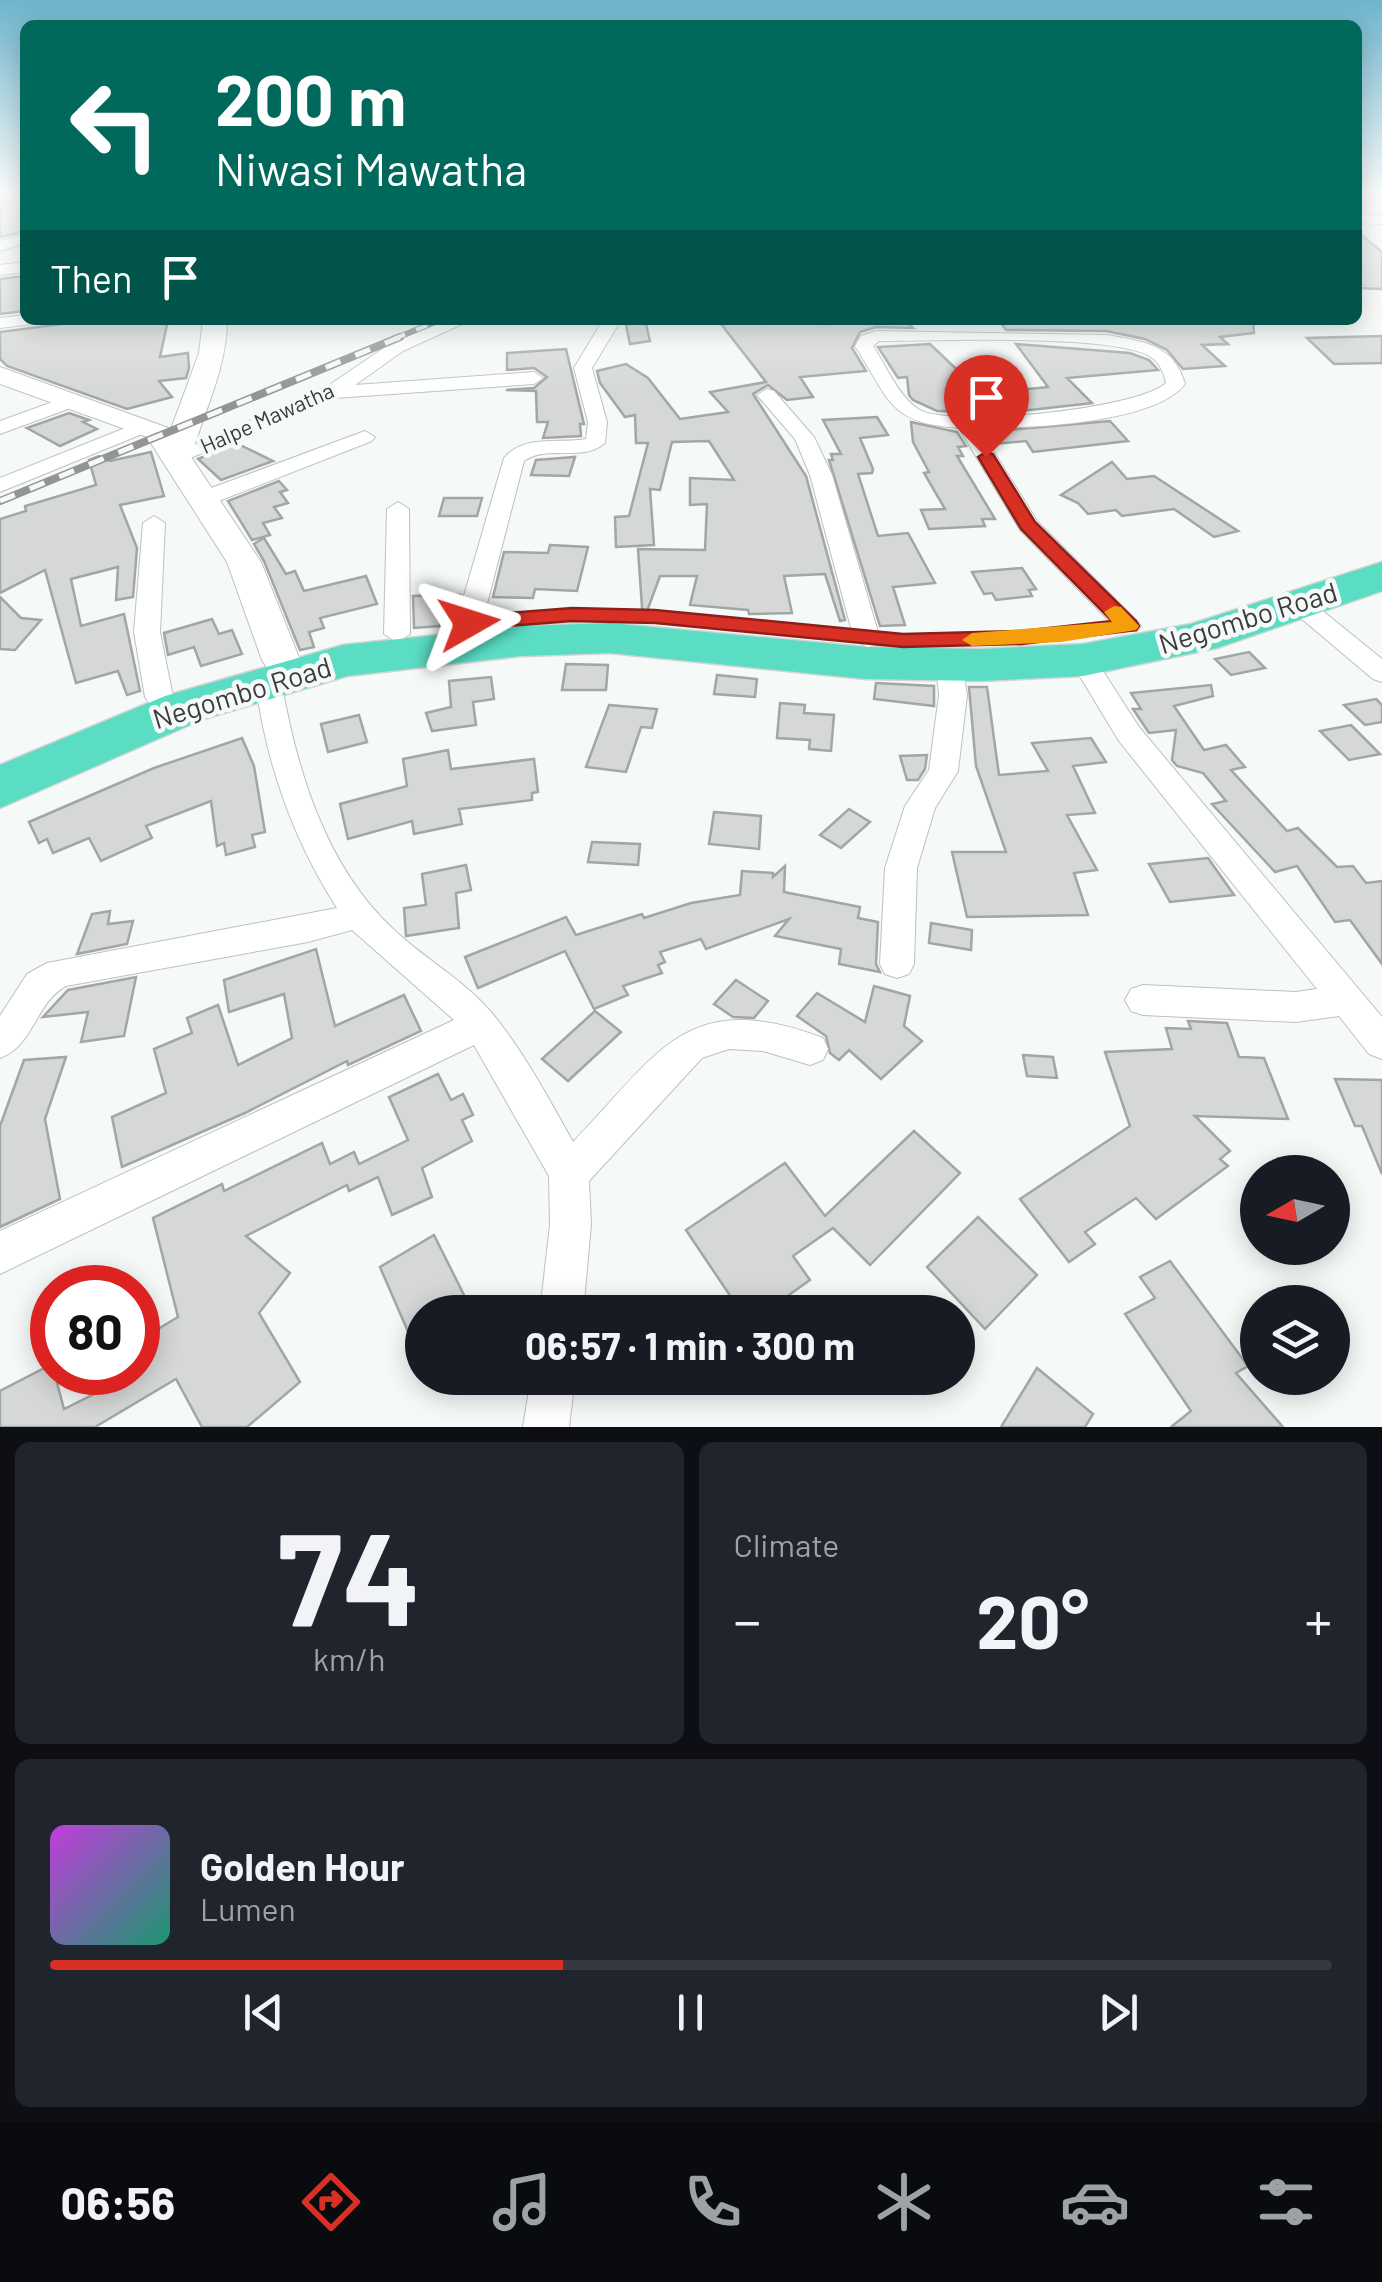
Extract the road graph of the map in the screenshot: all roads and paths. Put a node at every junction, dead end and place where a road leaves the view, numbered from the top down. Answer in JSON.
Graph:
{"nodes":[{"id":1,"x":215,"y":325,"type":"edge"},
{"id":2,"x":450,"y":325,"type":"edge"},
{"id":3,"x":609,"y":325,"type":"edge"},
{"id":4,"x":861,"y":325,"type":"edge"},
{"id":5,"x":936,"y":328,"type":"edge"},
{"id":6,"x":876,"y":336,"type":"junction"},
{"id":7,"x":2,"y":378,"type":"edge"},
{"id":8,"x":534,"y":378,"type":"dead end"},
{"id":9,"x":332,"y":392,"type":"junction"},
{"id":10,"x":768,"y":394,"type":"dead end"},
{"id":11,"x":69,"y":402,"type":"junction"},
{"id":12,"x":966,"y":423,"type":"junction"},
{"id":13,"x":146,"y":426,"type":"junction"},
{"id":14,"x":0,"y":428,"type":"edge"},
{"id":15,"x":365,"y":436,"type":"dead end"},
{"id":16,"x":176,"y":458,"type":"junction"},
{"id":17,"x":0,"y":486,"type":"edge"},
{"id":18,"x":203,"y":499,"type":"junction"},
{"id":19,"x":398,"y":509,"type":"dead end"},
{"id":20,"x":154,"y":522,"type":"dead end"},
{"id":21,"x":1382,"y":547,"type":"edge"},
{"id":22,"x":1382,"y":576,"type":"edge"},
{"id":23,"x":1300,"y":604,"type":"junction"},
{"id":24,"x":469,"y":623,"type":"junction"},
{"id":25,"x":1128,"y":626,"type":"junction"},
{"id":26,"x":397,"y":634,"type":"junction"},
{"id":27,"x":868,"y":639,"type":"junction"},
{"id":28,"x":1083,"y":660,"type":"junction"},
{"id":29,"x":950,"y":665,"type":"junction"},
{"id":30,"x":275,"y":670,"type":"junction"},
{"id":31,"x":1382,"y":673,"type":"edge"},
{"id":32,"x":159,"y":697,"type":"junction"},
{"id":33,"x":0,"y":764,"type":"edge"},
{"id":34,"x":0,"y":788,"type":"edge"},
{"id":35,"x":358,"y":915,"type":"junction"},
{"id":36,"x":897,"y":964,"type":"dead end"},
{"id":37,"x":1144,"y":1000,"type":"dead end"},
{"id":38,"x":1346,"y":1000,"type":"junction"},
{"id":39,"x":480,"y":1025,"type":"junction"},
{"id":40,"x":0,"y":1042,"type":"edge"},
{"id":41,"x":1382,"y":1043,"type":"edge"},
{"id":42,"x":810,"y":1049,"type":"dead end"},
{"id":43,"x":568,"y":1174,"type":"junction"},
{"id":44,"x":0,"y":1253,"type":"edge"},
{"id":45,"x":564,"y":1295,"type":"edge"},
{"id":46,"x":551,"y":1395,"type":"edge"},
{"id":47,"x":546,"y":1427,"type":"edge"}],
"edges":[{"from":1,"to":16,"type":"street"},
{"from":2,"to":9,"type":"street","name":"Halpe Mawatha"},
{"from":3,"to":24,"type":"street"},
{"from":4,"to":6,"type":"street"},
{"from":5,"to":6,"type":"street"},
{"from":5,"to":12,"type":"street"},
{"from":6,"to":12,"type":"street"},
{"from":7,"to":11,"type":"street"},
{"from":8,"to":9,"type":"street"},
{"from":9,"to":16,"type":"street","name":"Halpe Mawatha"},
{"from":10,"to":27,"type":"street"},
{"from":11,"to":13,"type":"street"},
{"from":11,"to":14,"type":"street"},
{"from":12,"to":25,"type":"street"},
{"from":13,"to":16,"type":"street"},
{"from":13,"to":17,"type":"street"},
{"from":15,"to":18,"type":"street"},
{"from":16,"to":18,"type":"street"},
{"from":18,"to":30,"type":"street"},
{"from":19,"to":26,"type":"street"},
{"from":20,"to":32,"type":"street"},
{"from":21,"to":25,"type":"highway","name":"Negombo Road"},
{"from":22,"to":23,"type":"highway","name":"Negombo Road"},
{"from":23,"to":28,"type":"highway","name":"Negombo Road"},
{"from":23,"to":31,"type":"street"},
{"from":24,"to":26,"type":"highway","name":"Negombo Road"},
{"from":24,"to":27,"type":"highway","name":"Negombo Road"},
{"from":25,"to":27,"type":"highway","name":"Negombo Road"},
{"from":26,"to":30,"type":"highway","name":"Negombo Road"},
{"from":28,"to":29,"type":"highway","name":"Negombo Road"},
{"from":28,"to":38,"type":"street"},
{"from":29,"to":30,"type":"highway","name":"Negombo Road"},
{"from":29,"to":36,"type":"street"},
{"from":30,"to":32,"type":"highway","name":"Negombo Road"},
{"from":30,"to":34,"type":"highway","name":"Negombo Road"},
{"from":30,"to":35,"type":"street"},
{"from":32,"to":33,"type":"highway","name":"Negombo Road"},
{"from":35,"to":39,"type":"street"},
{"from":35,"to":40,"type":"street"},
{"from":37,"to":38,"type":"street"},
{"from":38,"to":41,"type":"street"},
{"from":39,"to":43,"type":"street"},
{"from":39,"to":44,"type":"street"},
{"from":42,"to":43,"type":"street"},
{"from":43,"to":45,"type":"street"},
{"from":46,"to":47,"type":"street"}]}
